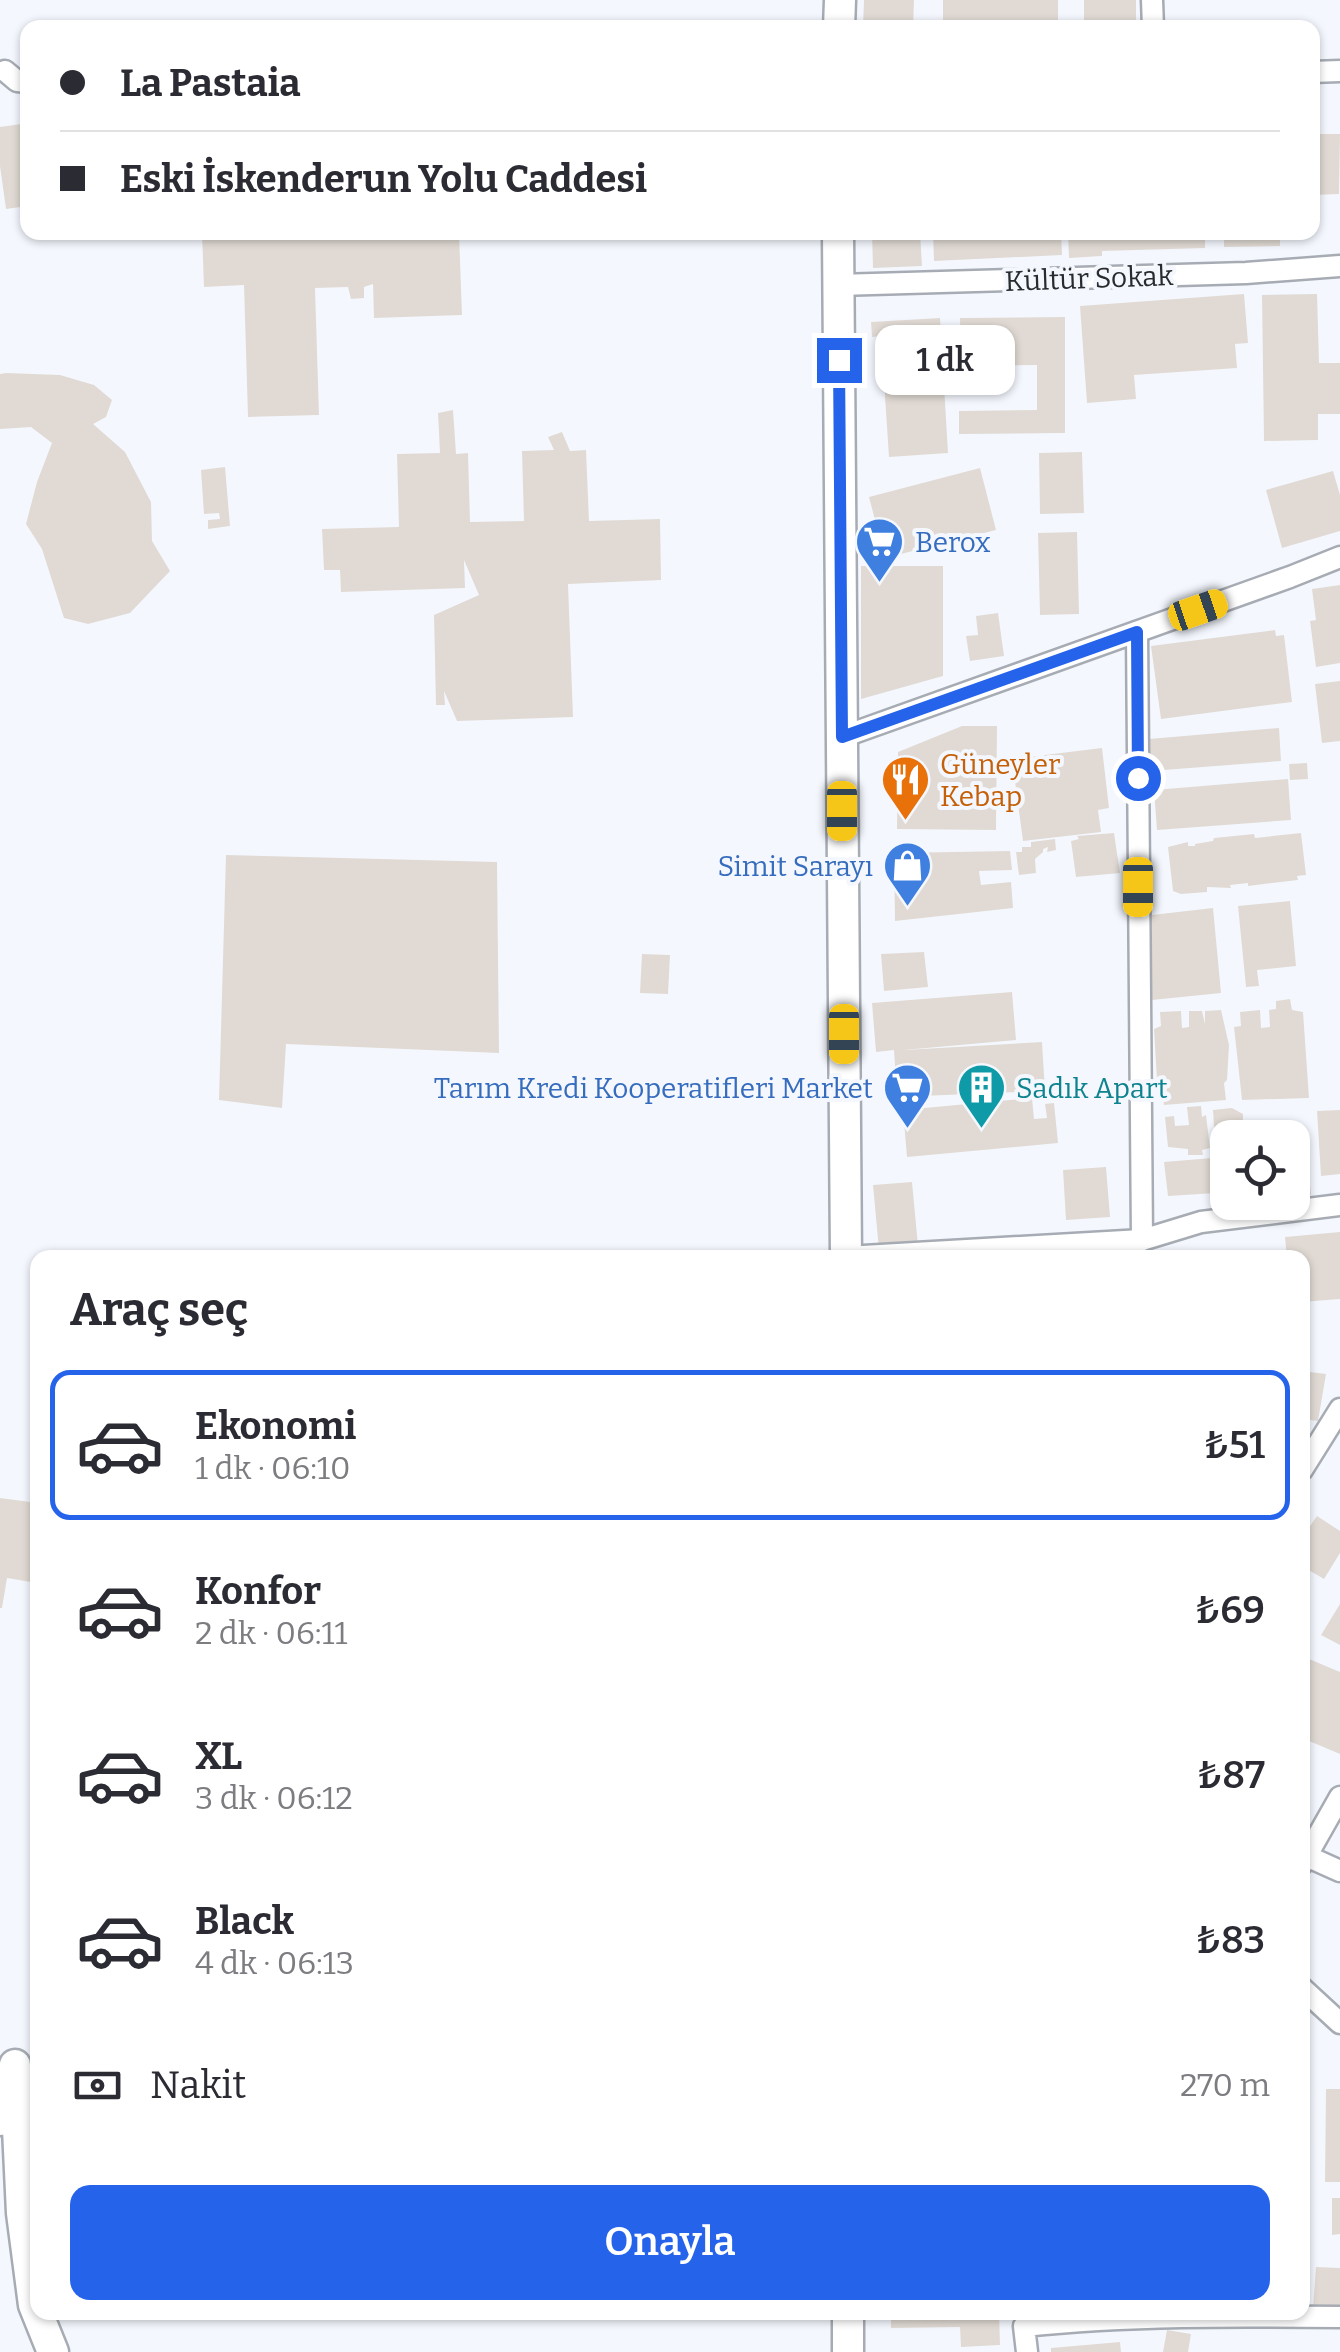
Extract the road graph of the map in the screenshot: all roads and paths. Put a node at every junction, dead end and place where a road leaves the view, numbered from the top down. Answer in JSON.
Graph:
{"nodes":[{"id":1,"x":5,"y":72,"type":"dead end"},
{"id":2,"x":20,"y":81,"type":"edge"},
{"id":3,"x":838,"y":240,"type":"edge"},
{"id":4,"x":1340,"y":266,"type":"edge"},
{"id":5,"x":838,"y":285,"type":"junction"},
{"id":6,"x":1340,"y":557,"type":"edge"},
{"id":7,"x":1137,"y":632,"type":"junction"},
{"id":8,"x":842,"y":737,"type":"junction"},
{"id":9,"x":1340,"y":1206,"type":"edge"},
{"id":10,"x":1142,"y":1240,"type":"junction"},
{"id":11,"x":846,"y":1250,"type":"edge"},
{"id":12,"x":968,"y":1250,"type":"edge"},
{"id":13,"x":1125,"y":1250,"type":"edge"},
{"id":14,"x":1340,"y":1410,"type":"edge"},
{"id":15,"x":1310,"y":1457,"type":"edge"},
{"id":16,"x":1340,"y":1797,"type":"edge"},
{"id":17,"x":1310,"y":1848,"type":"edge"},
{"id":18,"x":1310,"y":1860,"type":"edge"},
{"id":19,"x":1340,"y":1872,"type":"edge"},
{"id":20,"x":1310,"y":1995,"type":"edge"},
{"id":21,"x":1340,"y":2023,"type":"edge"},
{"id":22,"x":0,"y":2120,"type":"edge"},
{"id":23,"x":30,"y":2274,"type":"edge"},
{"id":24,"x":1310,"y":2317,"type":"edge"},
{"id":25,"x":1340,"y":2318,"type":"edge"},
{"id":26,"x":40,"y":2320,"type":"edge"},
{"id":27,"x":848,"y":2320,"type":"edge"},
{"id":28,"x":1047,"y":2320,"type":"edge"},
{"id":29,"x":53,"y":2352,"type":"edge"},
{"id":30,"x":848,"y":2352,"type":"edge"},
{"id":31,"x":1027,"y":2352,"type":"edge"}],
"edges":[{"from":1,"to":2,"type":"street"},
{"from":3,"to":5,"type":"street"},
{"from":4,"to":5,"type":"street","name":"Kültür Sokak"},
{"from":5,"to":8,"type":"street"},
{"from":6,"to":7,"type":"street"},
{"from":7,"to":8,"type":"street"},
{"from":7,"to":10,"type":"street"},
{"from":8,"to":11,"type":"street"},
{"from":9,"to":10,"type":"street"},
{"from":10,"to":12,"type":"street"},
{"from":10,"to":13,"type":"street"},
{"from":14,"to":15,"type":"street"},
{"from":16,"to":17,"type":"street"},
{"from":18,"to":19,"type":"street"},
{"from":20,"to":21,"type":"street"},
{"from":22,"to":23,"type":"street"},
{"from":24,"to":25,"type":"street"},
{"from":26,"to":29,"type":"street"},
{"from":27,"to":30,"type":"street"},
{"from":28,"to":31,"type":"street"}]}
